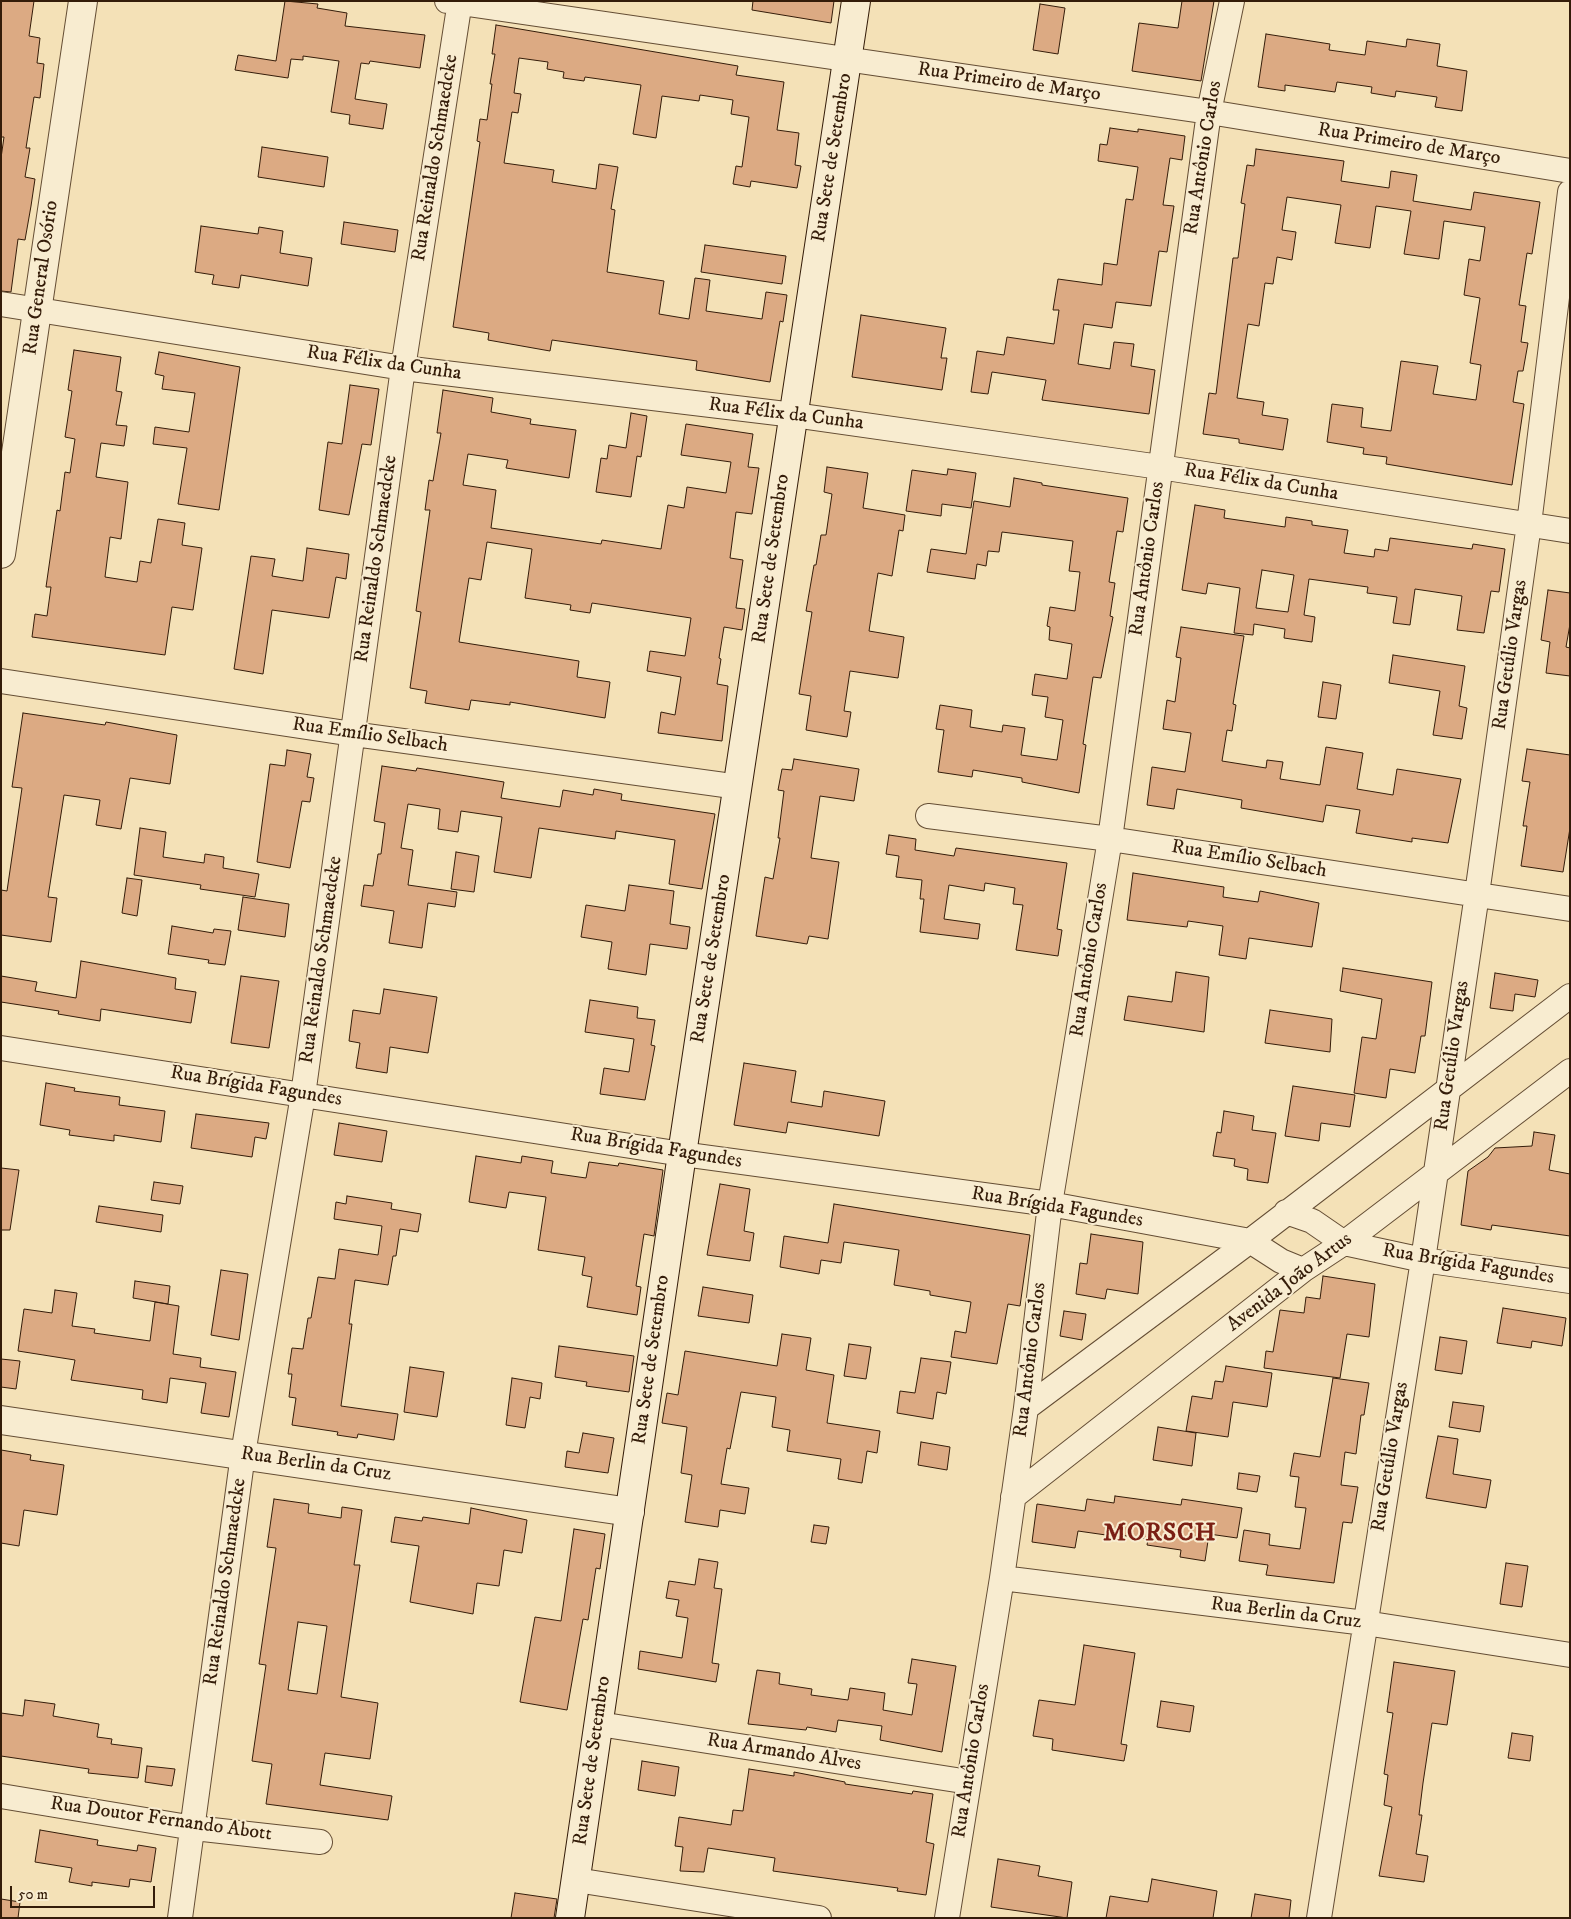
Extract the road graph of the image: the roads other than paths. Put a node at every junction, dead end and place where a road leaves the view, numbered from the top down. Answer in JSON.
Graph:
{"nodes":[{"id":1,"x":83,"y":1,"type":"edge"},
{"id":2,"x":856,"y":1,"type":"edge"},
{"id":3,"x":1232,"y":1,"type":"edge"},
{"id":4,"x":456,"y":2,"type":"edge"},
{"id":5,"x":848,"y":60,"type":"junction"},
{"id":6,"x":1209,"y":112,"type":"junction"},
{"id":7,"x":1570,"y":171,"type":"edge"},
{"id":8,"x":1570,"y":192,"type":"edge"},
{"id":9,"x":1,"y":304,"type":"edge"},
{"id":10,"x":37,"y":309,"type":"junction"},
{"id":11,"x":403,"y":368,"type":"junction"},
{"id":12,"x":794,"y":415,"type":"junction"},
{"id":13,"x":1160,"y":467,"type":"junction"},
{"id":14,"x":1529,"y":524,"type":"junction"},
{"id":15,"x":1570,"y":530,"type":"edge"},
{"id":16,"x":1,"y":554,"type":"edge"},
{"id":17,"x":1,"y":681,"type":"edge"},
{"id":18,"x":353,"y":734,"type":"junction"},
{"id":19,"x":739,"y":787,"type":"junction"},
{"id":20,"x":928,"y":816,"type":"dead end"},
{"id":21,"x":1110,"y":839,"type":"junction"},
{"id":22,"x":1477,"y":894,"type":"junction"},
{"id":23,"x":1570,"y":909,"type":"edge"},
{"id":24,"x":1570,"y":996,"type":"edge"},
{"id":25,"x":1,"y":1048,"type":"edge"},
{"id":26,"x":1570,"y":1071,"type":"edge"},
{"id":27,"x":1447,"y":1091,"type":"junction"},
{"id":28,"x":303,"y":1094,"type":"junction"},
{"id":29,"x":682,"y":1154,"type":"junction"},
{"id":30,"x":1436,"y":1172,"type":"junction"},
{"id":31,"x":1050,"y":1204,"type":"junction"},
{"id":32,"x":1286,"y":1212,"type":"junction"},
{"id":33,"x":1250,"y":1241,"type":"junction"},
{"id":34,"x":1344,"y":1243,"type":"junction"},
{"id":35,"x":1423,"y":1260,"type":"junction"},
{"id":36,"x":1304,"y":1270,"type":"junction"},
{"id":37,"x":1570,"y":1281,"type":"edge"},
{"id":38,"x":1026,"y":1408,"type":"junction"},
{"id":39,"x":1,"y":1420,"type":"edge"},
{"id":40,"x":243,"y":1454,"type":"junction"},
{"id":41,"x":1012,"y":1497,"type":"junction"},
{"id":42,"x":630,"y":1512,"type":"junction"},
{"id":43,"x":1002,"y":1578,"type":"junction"},
{"id":44,"x":1365,"y":1623,"type":"junction"},
{"id":45,"x":1570,"y":1655,"type":"edge"},
{"id":46,"x":599,"y":1724,"type":"junction"},
{"id":47,"x":969,"y":1782,"type":"junction"},
{"id":48,"x":1,"y":1796,"type":"edge"},
{"id":49,"x":194,"y":1828,"type":"junction"},
{"id":50,"x":320,"y":1842,"type":"dead end"},
{"id":51,"x":576,"y":1880,"type":"junction"},
{"id":52,"x":180,"y":1918,"type":"edge"},
{"id":53,"x":570,"y":1918,"type":"edge"},
{"id":54,"x":819,"y":1918,"type":"edge"},
{"id":55,"x":947,"y":1918,"type":"edge"},
{"id":56,"x":1319,"y":1918,"type":"edge"}],
"edges":[{"from":1,"to":10,"type":"main road","name":"Rua General Osório"},
{"from":2,"to":5,"type":"main road","name":"Rua Sete de Setembro"},
{"from":3,"to":6,"type":"street","name":"Rua Antônio Carlos"},
{"from":4,"to":5,"type":"street","name":"Rua Primeiro de Março"},
{"from":4,"to":11,"type":"street","name":"Rua Reinaldo Schmaedcke"},
{"from":5,"to":6,"type":"street","name":"Rua Primeiro de Março"},
{"from":5,"to":12,"type":"main road","name":"Rua Sete de Setembro"},
{"from":6,"to":7,"type":"street","name":"Rua Primeiro de Março"},
{"from":6,"to":13,"type":"street","name":"Rua Antônio Carlos"},
{"from":8,"to":14,"type":"street","name":"Rua Getúlio Vargas"},
{"from":9,"to":10,"type":"street","name":"Rua Félix da Cunha"},
{"from":10,"to":11,"type":"street","name":"Rua Félix da Cunha"},
{"from":10,"to":16,"type":"main road","name":"Rua General Osório"},
{"from":11,"to":12,"type":"street","name":"Rua Félix da Cunha"},
{"from":11,"to":18,"type":"street","name":"Rua Reinaldo Schmaedcke"},
{"from":12,"to":13,"type":"street","name":"Rua Félix da Cunha"},
{"from":12,"to":19,"type":"main road","name":"Rua Sete de Setembro"},
{"from":13,"to":14,"type":"street","name":"Rua Félix da Cunha"},
{"from":13,"to":21,"type":"street","name":"Rua Antônio Carlos"},
{"from":14,"to":15,"type":"street","name":"Rua Félix da Cunha"},
{"from":14,"to":22,"type":"street","name":"Rua Getúlio Vargas"},
{"from":17,"to":18,"type":"street","name":"Rua Emílio Selbach"},
{"from":18,"to":19,"type":"street","name":"Rua Emílio Selbach"},
{"from":18,"to":28,"type":"street","name":"Rua Reinaldo Schmaedcke"},
{"from":19,"to":29,"type":"main road","name":"Rua Sete de Setembro"},
{"from":20,"to":21,"type":"street","name":"Rua Emílio Selbach"},
{"from":21,"to":22,"type":"street","name":"Rua Emílio Selbach"},
{"from":21,"to":31,"type":"street","name":"Rua Antônio Carlos"},
{"from":22,"to":23,"type":"street","name":"Rua Emílio Selbach"},
{"from":22,"to":27,"type":"street","name":"Rua Getúlio Vargas"},
{"from":24,"to":27,"type":"street"},
{"from":25,"to":28,"type":"street","name":"Rua Brígida Fagundes"},
{"from":26,"to":30,"type":"street","name":"Avenida João Artus"},
{"from":27,"to":30,"type":"street","name":"Rua Getúlio Vargas"},
{"from":27,"to":32,"type":"street"},
{"from":28,"to":29,"type":"street","name":"Rua Brígida Fagundes"},
{"from":28,"to":40,"type":"street","name":"Rua Reinaldo Schmaedcke"},
{"from":29,"to":31,"type":"street","name":"Rua Brígida Fagundes"},
{"from":29,"to":42,"type":"main road","name":"Rua Sete de Setembro"},
{"from":30,"to":34,"type":"street","name":"Avenida João Artus"},
{"from":30,"to":35,"type":"street","name":"Rua Getúlio Vargas"},
{"from":31,"to":33,"type":"street","name":"Rua Brígida Fagundes"},
{"from":31,"to":38,"type":"street","name":"Rua Antônio Carlos"},
{"from":32,"to":33,"type":"street"},
{"from":32,"to":34,"type":"street","name":"Rua Brígida Fagundes"},
{"from":33,"to":36,"type":"street","name":"Rua Brígida Fagundes"},
{"from":33,"to":38,"type":"street"},
{"from":34,"to":35,"type":"street","name":"Rua Brígida Fagundes"},
{"from":34,"to":36,"type":"street","name":"Avenida João Artus"},
{"from":35,"to":37,"type":"street","name":"Rua Brígida Fagundes"},
{"from":35,"to":44,"type":"street","name":"Rua Getúlio Vargas"},
{"from":36,"to":41,"type":"street","name":"Avenida João Artus"},
{"from":38,"to":41,"type":"street","name":"Rua Antônio Carlos"},
{"from":39,"to":40,"type":"main road","name":"Rua Berlin da Cruz"},
{"from":40,"to":42,"type":"main road","name":"Rua Berlin da Cruz"},
{"from":40,"to":49,"type":"street","name":"Rua Reinaldo Schmaedcke"},
{"from":41,"to":43,"type":"street","name":"Rua Antônio Carlos"},
{"from":42,"to":46,"type":"main road","name":"Rua Sete de Setembro"},
{"from":43,"to":44,"type":"street","name":"Rua Berlin da Cruz"},
{"from":43,"to":47,"type":"street","name":"Rua Antônio Carlos"},
{"from":44,"to":45,"type":"street","name":"Rua Berlin da Cruz"},
{"from":44,"to":56,"type":"street","name":"Rua Getúlio Vargas"},
{"from":46,"to":47,"type":"street","name":"Rua Armando Alves"},
{"from":46,"to":51,"type":"main road","name":"Rua Sete de Setembro"},
{"from":47,"to":55,"type":"street","name":"Rua Antônio Carlos"},
{"from":48,"to":49,"type":"street","name":"Rua Doutor Fernando Abott"},
{"from":49,"to":50,"type":"street","name":"Rua Doutor Fernando Abott"},
{"from":49,"to":52,"type":"street","name":"Rua Reinaldo Schmaedcke"},
{"from":51,"to":53,"type":"main road","name":"Rua Sete de Setembro"},
{"from":51,"to":54,"type":"street"}]}
